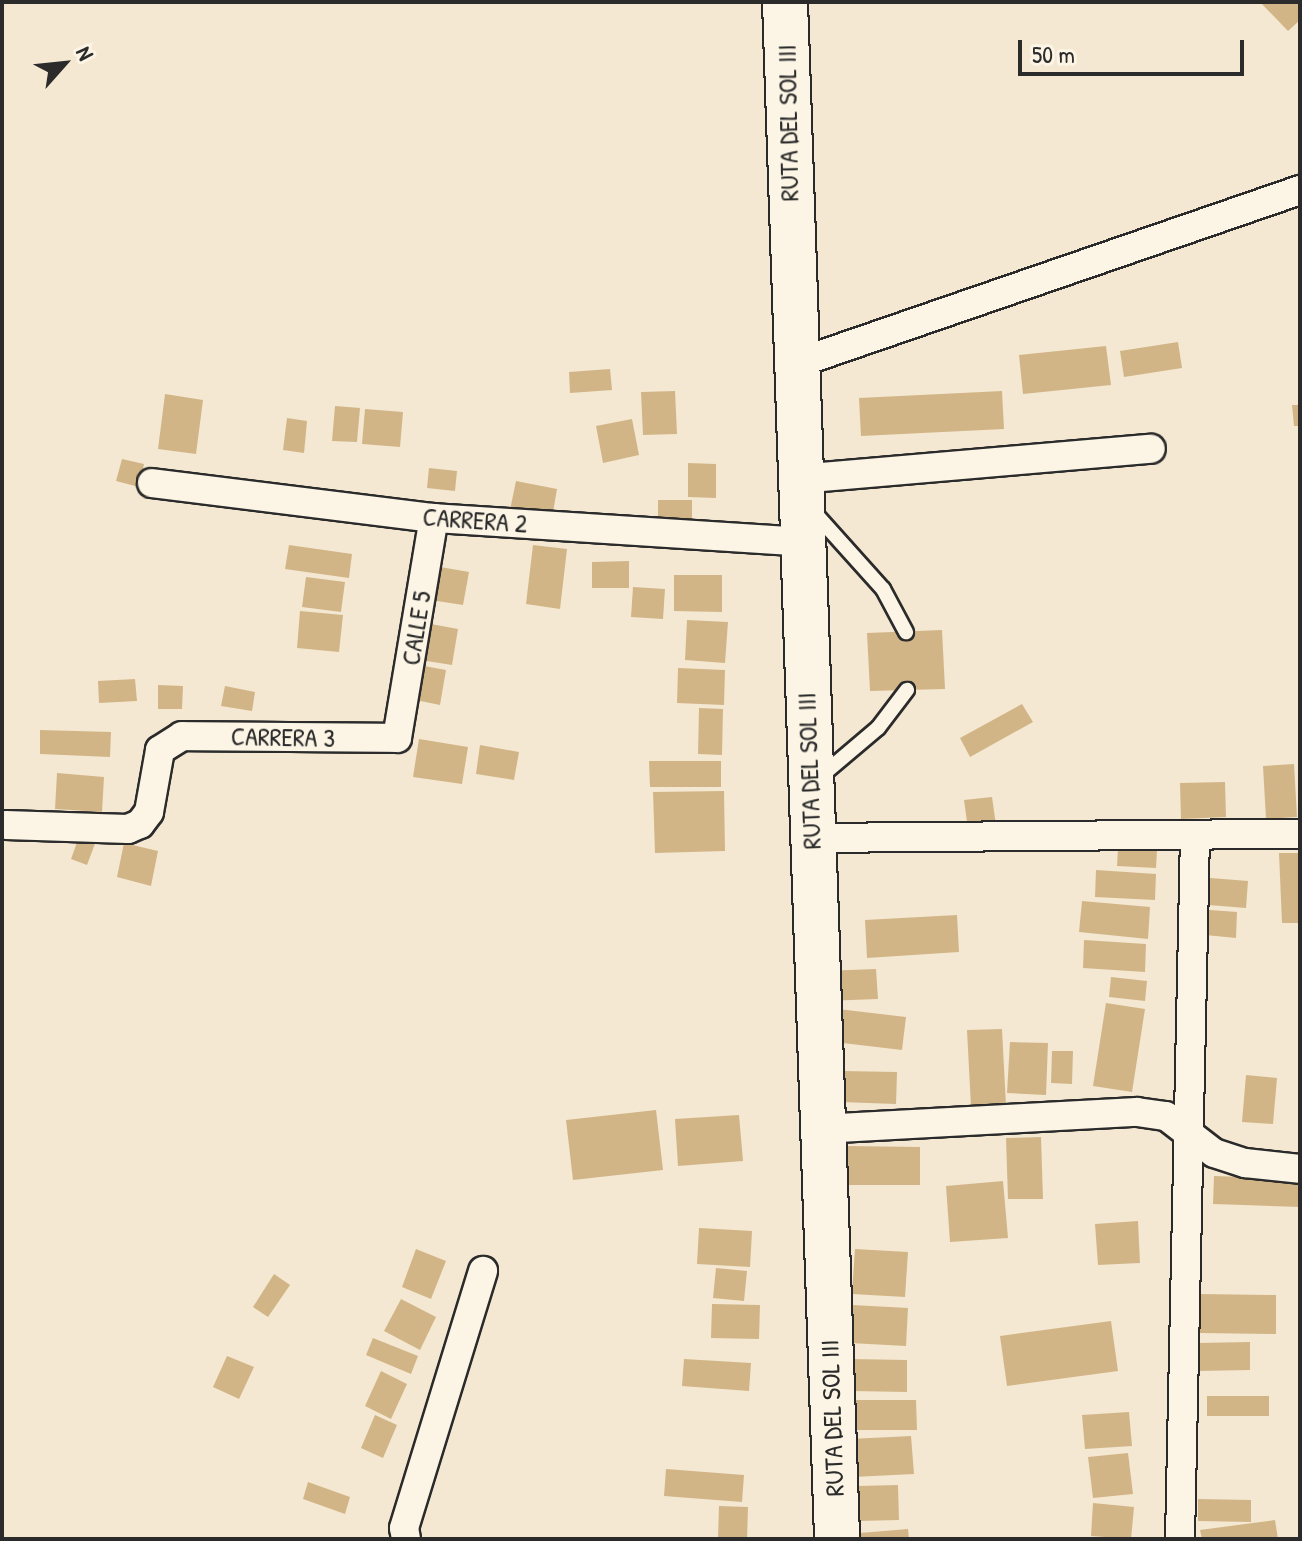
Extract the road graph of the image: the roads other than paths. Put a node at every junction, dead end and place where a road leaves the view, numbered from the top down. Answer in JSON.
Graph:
{"nodes":[{"id":1,"x":785,"y":2,"type":"edge"},
{"id":2,"x":1300,"y":190,"type":"edge"},
{"id":3,"x":795,"y":364,"type":"junction"},
{"id":4,"x":1151,"y":449,"type":"dead end"},
{"id":5,"x":152,"y":483,"type":"dead end"},
{"id":6,"x":799,"y":488,"type":"junction"},
{"id":7,"x":434,"y":518,"type":"junction"},
{"id":8,"x":801,"y":542,"type":"junction"},
{"id":9,"x":906,"y":632,"type":"dead end"},
{"id":10,"x":907,"y":690,"type":"dead end"},
{"id":11,"x":397,"y":738,"type":"joint"},
{"id":12,"x":810,"y":785,"type":"junction"},
{"id":13,"x":6,"y":825,"type":"dead end"},
{"id":14,"x":1300,"y":834,"type":"edge"},
{"id":15,"x":1195,"y":835,"type":"junction"},
{"id":16,"x":812,"y":838,"type":"junction"},
{"id":17,"x":820,"y":1129,"type":"junction"},
{"id":18,"x":1189,"y":1133,"type":"junction"},
{"id":19,"x":1300,"y":1169,"type":"edge"},
{"id":20,"x":483,"y":1271,"type":"dead end"},
{"id":21,"x":406,"y":1539,"type":"edge"},
{"id":22,"x":837,"y":1539,"type":"edge"},
{"id":23,"x":1180,"y":1539,"type":"edge"}],
"edges":[{"from":1,"to":3,"type":"highway","name":"RUTA DEL SOL III"},
{"from":2,"to":3,"type":"street"},
{"from":3,"to":6,"type":"highway","name":"RUTA DEL SOL III"},
{"from":4,"to":6,"type":"street"},
{"from":5,"to":7,"type":"street","name":"CARRERA 2"},
{"from":6,"to":8,"type":"highway","name":"RUTA DEL SOL III"},
{"from":6,"to":9,"type":"lane"},
{"from":7,"to":8,"type":"street","name":"CARRERA 2"},
{"from":7,"to":11,"type":"street","name":"CALLE 5"},
{"from":8,"to":12,"type":"highway","name":"RUTA DEL SOL III"},
{"from":10,"to":12,"type":"lane"},
{"from":11,"to":13,"type":"street","name":"CARRERA 3"},
{"from":12,"to":16,"type":"highway","name":"RUTA DEL SOL III"},
{"from":14,"to":15,"type":"street"},
{"from":15,"to":16,"type":"street"},
{"from":15,"to":18,"type":"street"},
{"from":16,"to":17,"type":"highway","name":"RUTA DEL SOL III"},
{"from":17,"to":18,"type":"street"},
{"from":17,"to":22,"type":"highway","name":"RUTA DEL SOL III"},
{"from":18,"to":19,"type":"street"},
{"from":18,"to":23,"type":"street"},
{"from":20,"to":21,"type":"street"}]}
